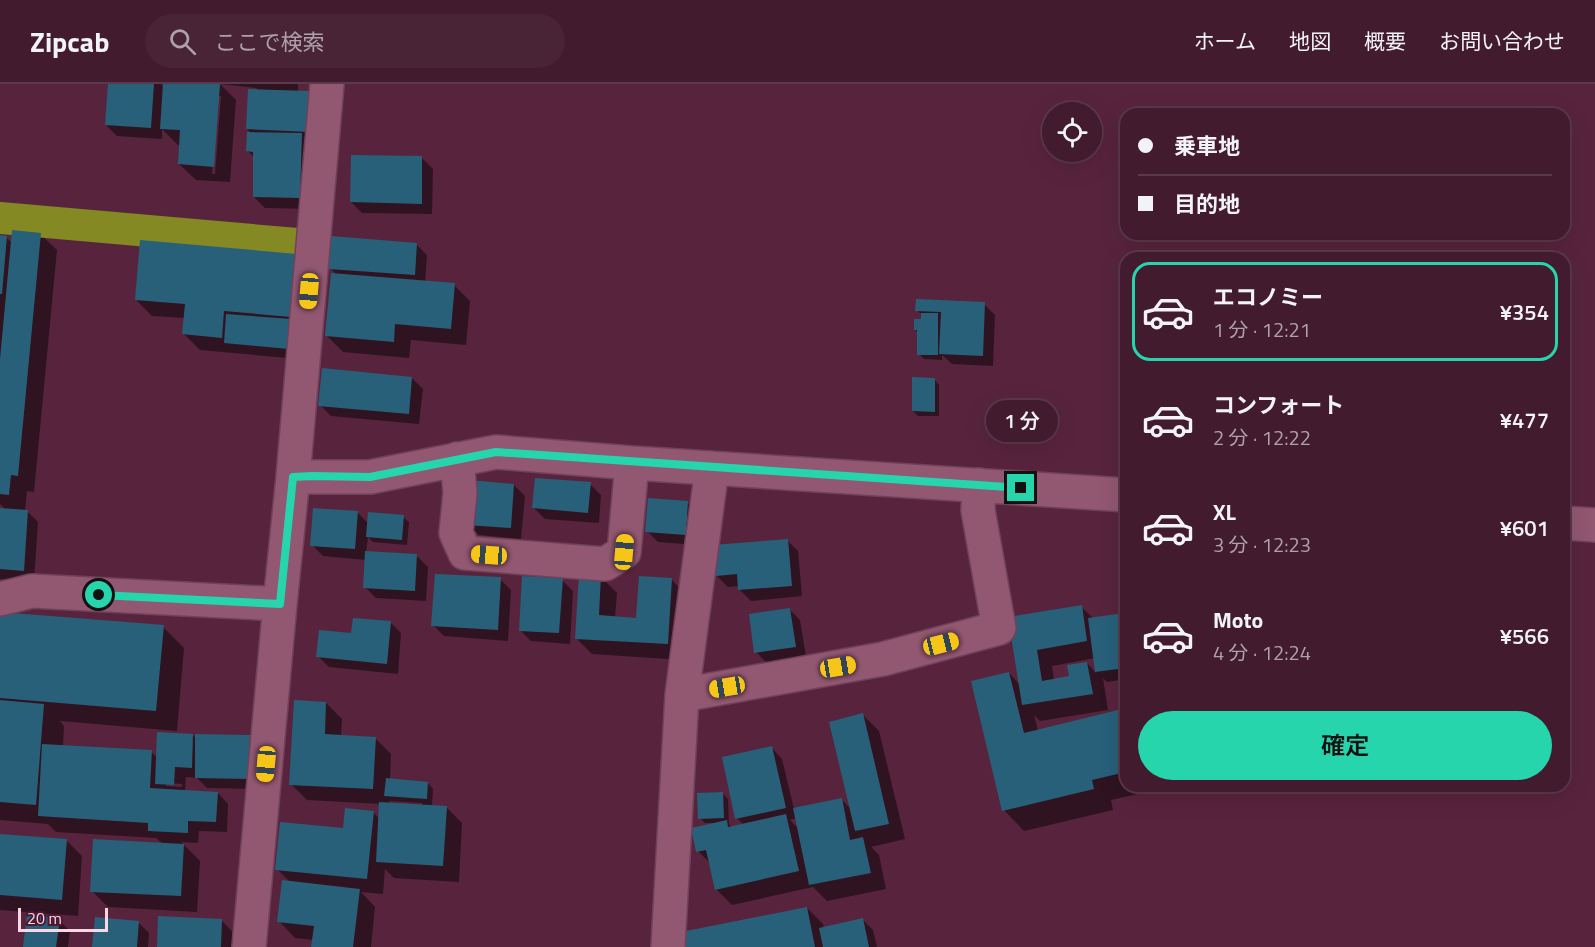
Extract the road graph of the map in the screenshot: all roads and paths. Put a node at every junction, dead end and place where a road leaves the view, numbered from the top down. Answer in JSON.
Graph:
{"nodes":[{"id":1,"x":327,"y":84,"type":"edge"},
{"id":2,"x":457,"y":459,"type":"junction"},
{"id":3,"x":632,"y":463,"type":"junction"},
{"id":4,"x":712,"y":468,"type":"junction"},
{"id":5,"x":293,"y":477,"type":"junction"},
{"id":6,"x":979,"y":485,"type":"junction"},
{"id":7,"x":1120,"y":495,"type":"edge"},
{"id":8,"x":1570,"y":523,"type":"edge"},
{"id":9,"x":1595,"y":525,"type":"edge"},
{"id":10,"x":0,"y":599,"type":"edge"},
{"id":11,"x":280,"y":604,"type":"junction"},
{"id":12,"x":682,"y":695,"type":"junction"},
{"id":13,"x":249,"y":947,"type":"edge"},
{"id":14,"x":669,"y":947,"type":"edge"}],
"edges":[{"from":1,"to":5,"type":"street"},
{"from":2,"to":3,"type":"street"},
{"from":2,"to":3,"type":"street"},
{"from":2,"to":5,"type":"street"},
{"from":3,"to":4,"type":"street"},
{"from":4,"to":6,"type":"street"},
{"from":4,"to":12,"type":"street"},
{"from":5,"to":11,"type":"street"},
{"from":6,"to":7,"type":"street"},
{"from":6,"to":12,"type":"street"},
{"from":8,"to":9,"type":"street"},
{"from":10,"to":11,"type":"street"},
{"from":11,"to":13,"type":"street"},
{"from":12,"to":14,"type":"street"}]}
